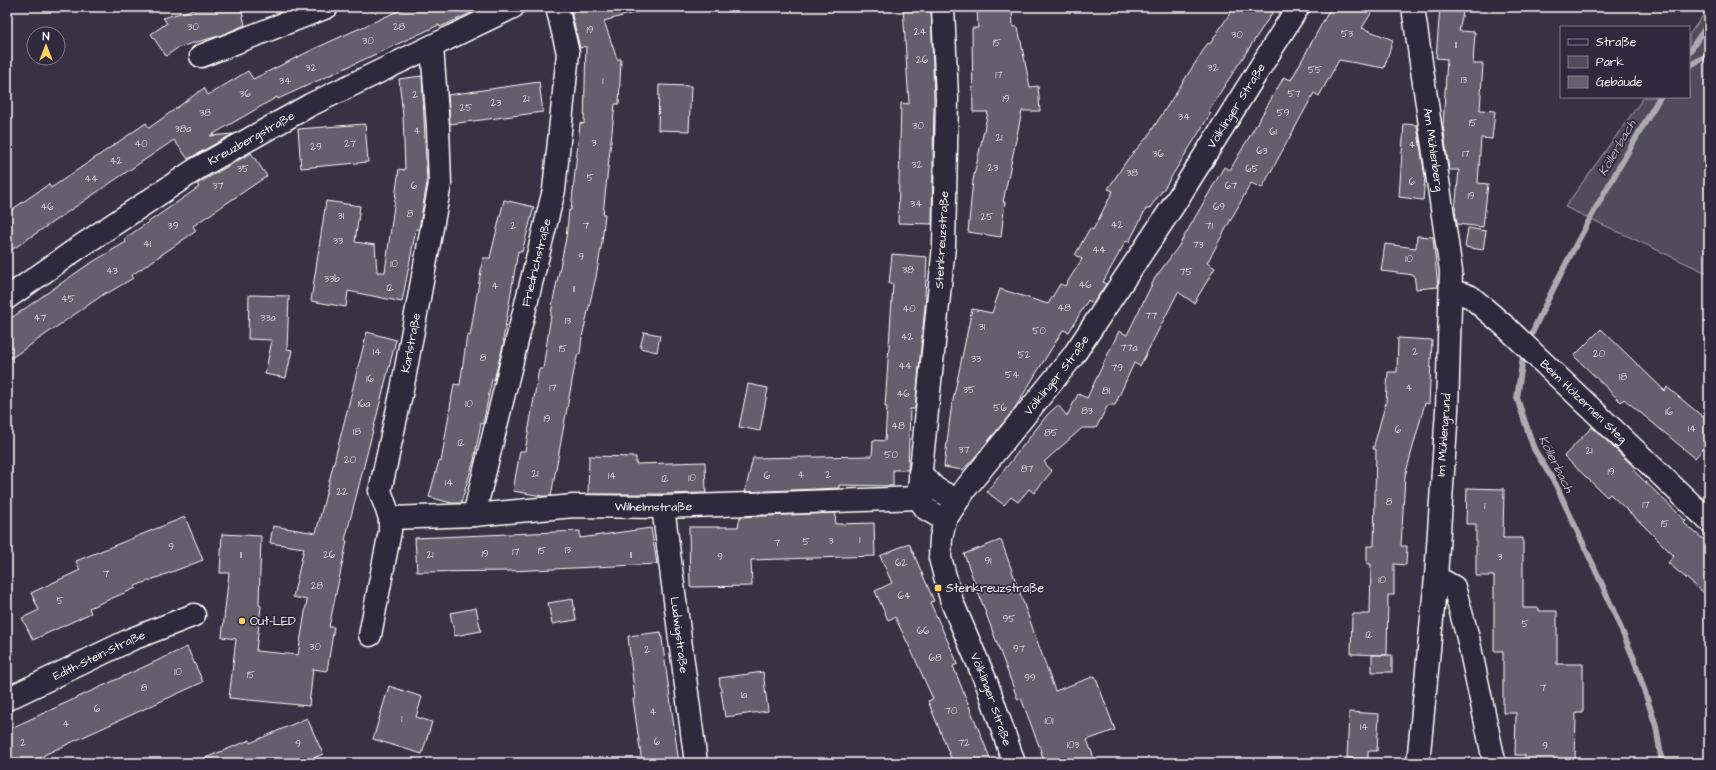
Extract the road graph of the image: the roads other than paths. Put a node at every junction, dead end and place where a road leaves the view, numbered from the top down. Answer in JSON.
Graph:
{"nodes":[{"id":1,"x":327,"y":7,"type":"edge"},
{"id":2,"x":513,"y":7,"type":"edge"},
{"id":3,"x":557,"y":7,"type":"edge"},
{"id":4,"x":943,"y":7,"type":"edge"},
{"id":5,"x":1298,"y":7,"type":"edge"},
{"id":6,"x":1413,"y":7,"type":"edge"},
{"id":7,"x":432,"y":47,"type":"junction"},
{"id":8,"x":201,"y":56,"type":"dead end"},
{"id":9,"x":1451,"y":293,"type":"junction"},
{"id":10,"x":7,"y":298,"type":"edge"},
{"id":11,"x":920,"y":473,"type":"junction"},
{"id":12,"x":918,"y":498,"type":"junction"},
{"id":13,"x":957,"y":500,"type":"junction"},
{"id":14,"x":663,"y":507,"type":"junction"},
{"id":15,"x":474,"y":515,"type":"junction"},
{"id":16,"x":390,"y":518,"type":"junction"},
{"id":17,"x":945,"y":520,"type":"junction"},
{"id":18,"x":1709,"y":521,"type":"edge"},
{"id":19,"x":1436,"y":577,"type":"junction"},
{"id":20,"x":194,"y":615,"type":"dead end"},
{"id":21,"x":370,"y":635,"type":"dead end"},
{"id":22,"x":7,"y":699,"type":"edge"},
{"id":23,"x":1494,"y":761,"type":"dead end"},
{"id":24,"x":696,"y":763,"type":"edge"},
{"id":25,"x":1014,"y":763,"type":"edge"},
{"id":26,"x":1418,"y":763,"type":"edge"}],
"edges":[{"from":1,"to":8,"type":"street"},
{"from":2,"to":7,"type":"street","name":"Kreuzbergstraße"},
{"from":3,"to":15,"type":"street","name":"Friedrichstraße"},
{"from":4,"to":11,"type":"street","name":"Steinkreuzstraße"},
{"from":5,"to":13,"type":"street","name":"Völklinger Straße"},
{"from":6,"to":9,"type":"street","name":"Am Mühlenberg"},
{"from":7,"to":10,"type":"street","name":"Kreuzbergstraße"},
{"from":7,"to":16,"type":"street","name":"Karlstraße"},
{"from":9,"to":18,"type":"street","name":"Beim Hölzernen Steg"},
{"from":9,"to":19,"type":"street","name":"Im Mühlengrund"},
{"from":11,"to":12,"type":"street","name":"Steinkreuzstraße"},
{"from":11,"to":13,"type":"street"},
{"from":12,"to":14,"type":"street","name":"Wilhelmstraße"},
{"from":12,"to":17,"type":"street"},
{"from":13,"to":17,"type":"street","name":"Völklinger Straße"},
{"from":14,"to":15,"type":"street","name":"Wilhelmstraße"},
{"from":14,"to":24,"type":"street","name":"Ludwigstraße"},
{"from":15,"to":16,"type":"street","name":"Wilhelmstraße"},
{"from":16,"to":21,"type":"street","name":"Karlstraße"},
{"from":17,"to":25,"type":"street","name":"Völklinger Straße"},
{"from":19,"to":23,"type":"street"},
{"from":19,"to":26,"type":"street","name":"Im Mühlengrund"},
{"from":20,"to":22,"type":"street","name":"Edith-Stein-Straße"}]}
